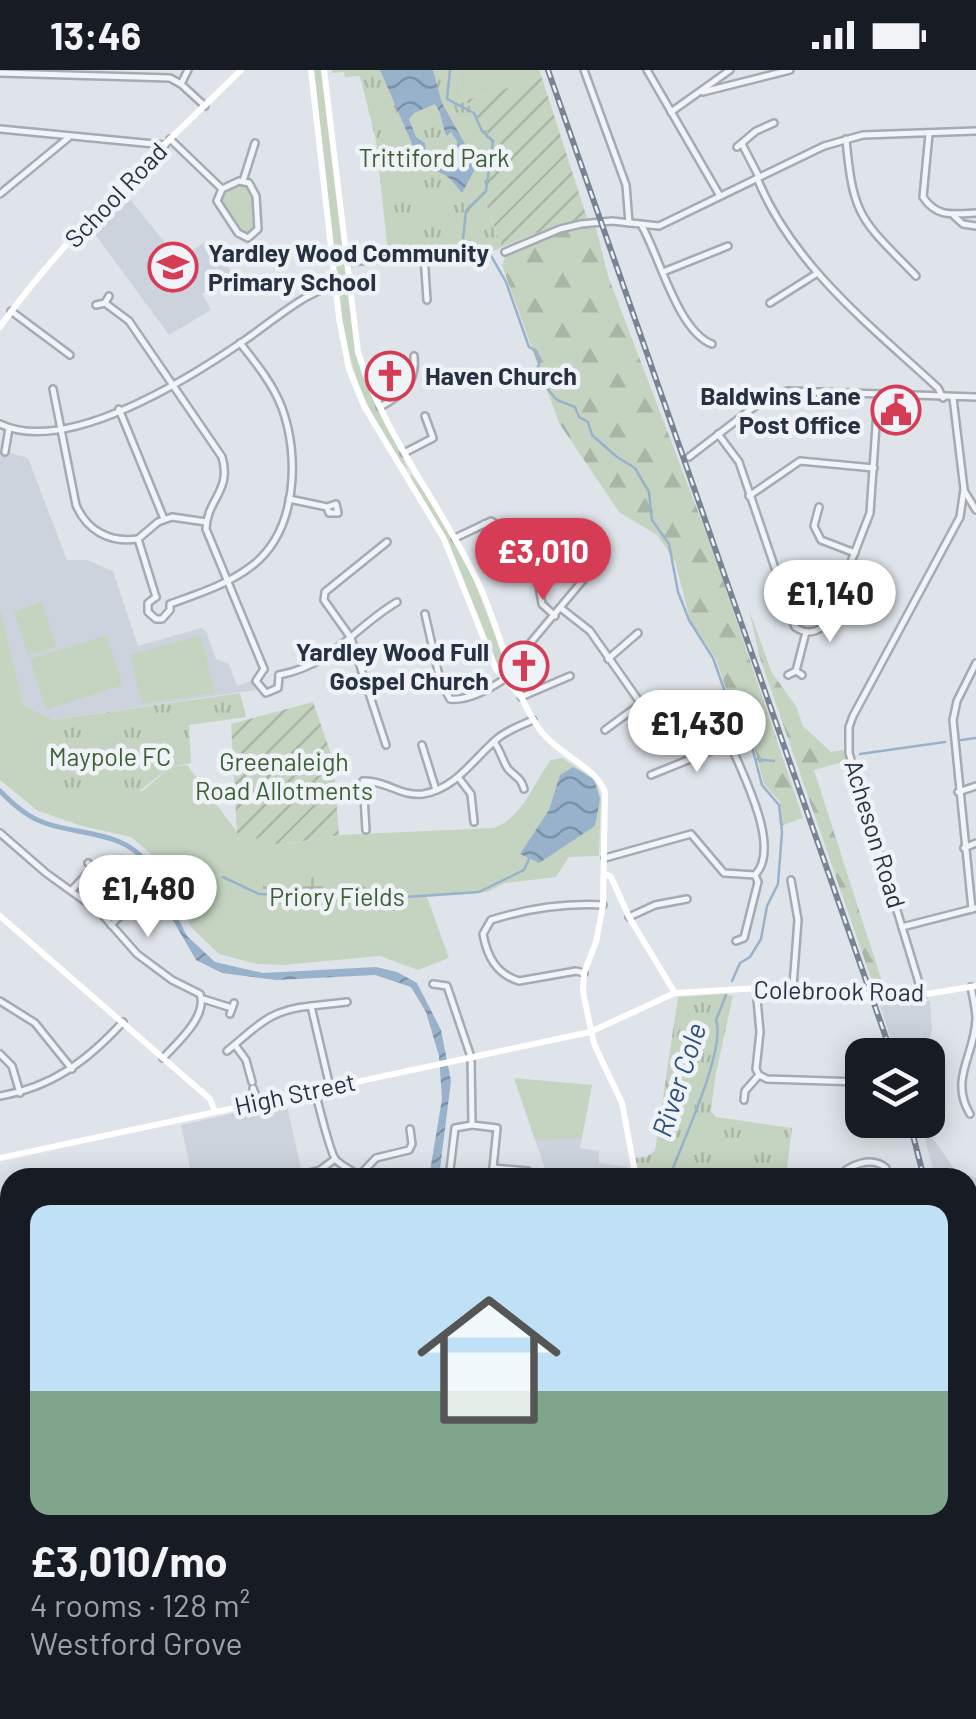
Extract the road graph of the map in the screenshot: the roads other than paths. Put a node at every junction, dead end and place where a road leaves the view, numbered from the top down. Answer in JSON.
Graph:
{"nodes":[{"id":1,"x":188,"y":70,"type":"edge"},
{"id":2,"x":241,"y":70,"type":"edge"},
{"id":3,"x":311,"y":70,"type":"edge"},
{"id":4,"x":324,"y":70,"type":"edge"},
{"id":5,"x":584,"y":70,"type":"edge"},
{"id":6,"x":647,"y":70,"type":"edge"},
{"id":7,"x":733,"y":70,"type":"edge"},
{"id":8,"x":790,"y":70,"type":"edge"},
{"id":9,"x":0,"y":73,"type":"edge"},
{"id":10,"x":100,"y":73,"type":"edge"},
{"id":11,"x":743,"y":80,"type":"junction"},
{"id":12,"x":181,"y":84,"type":"junction"},
{"id":13,"x":703,"y":92,"type":"junction"},
{"id":14,"x":206,"y":106,"type":"junction"},
{"id":15,"x":671,"y":112,"type":"junction"},
{"id":16,"x":774,"y":123,"type":"dead end"},
{"id":17,"x":0,"y":129,"type":"edge"},
{"id":18,"x":976,"y":131,"type":"edge"},
{"id":19,"x":930,"y":134,"type":"junction"},
{"id":20,"x":70,"y":136,"type":"junction"},
{"id":21,"x":846,"y":139,"type":"junction"},
{"id":22,"x":168,"y":142,"type":"junction"},
{"id":23,"x":255,"y":143,"type":"dead end"},
{"id":24,"x":758,"y":178,"type":"junction"},
{"id":25,"x":243,"y":182,"type":"junction"},
{"id":26,"x":222,"y":189,"type":"junction"},
{"id":27,"x":0,"y":194,"type":"edge"},
{"id":28,"x":720,"y":196,"type":"junction"},
{"id":29,"x":976,"y":213,"type":"edge"},
{"id":30,"x":952,"y":214,"type":"junction"},
{"id":31,"x":629,"y":223,"type":"junction"},
{"id":32,"x":642,"y":226,"type":"junction"},
{"id":33,"x":976,"y":226,"type":"edge"},
{"id":34,"x":728,"y":246,"type":"dead end"},
{"id":35,"x":505,"y":252,"type":"dead end"},
{"id":36,"x":439,"y":254,"type":"dead end"},
{"id":37,"x":424,"y":255,"type":"junction"},
{"id":38,"x":349,"y":262,"type":"junction"},
{"id":39,"x":664,"y":272,"type":"junction"},
{"id":40,"x":816,"y":274,"type":"junction"},
{"id":41,"x":916,"y":276,"type":"dead end"},
{"id":42,"x":351,"y":282,"type":"junction"},
{"id":43,"x":335,"y":284,"type":"junction"},
{"id":44,"x":427,"y":300,"type":"dead end"},
{"id":45,"x":770,"y":303,"type":"dead end"},
{"id":46,"x":96,"y":305,"type":"dead end"},
{"id":47,"x":11,"y":312,"type":"junction"},
{"id":48,"x":0,"y":327,"type":"edge"},
{"id":49,"x":240,"y":343,"type":"junction"},
{"id":50,"x":712,"y":344,"type":"dead end"},
{"id":51,"x":70,"y":355,"type":"dead end"},
{"id":52,"x":424,"y":363,"type":"dead end"},
{"id":53,"x":173,"y":384,"type":"junction"},
{"id":54,"x":53,"y":389,"type":"dead end"},
{"id":55,"x":878,"y":396,"type":"junction"},
{"id":56,"x":976,"y":397,"type":"edge"},
{"id":57,"x":943,"y":398,"type":"junction"},
{"id":58,"x":953,"y":398,"type":"junction"},
{"id":59,"x":380,"y":407,"type":"junction"},
{"id":60,"x":119,"y":410,"type":"junction"},
{"id":61,"x":425,"y":416,"type":"dead end"},
{"id":62,"x":0,"y":424,"type":"edge"},
{"id":63,"x":9,"y":428,"type":"junction"},
{"id":64,"x":62,"y":430,"type":"junction"},
{"id":65,"x":718,"y":434,"type":"junction"},
{"id":66,"x":5,"y":452,"type":"dead end"},
{"id":67,"x":404,"y":453,"type":"junction"},
{"id":68,"x":689,"y":457,"type":"dead end"},
{"id":69,"x":874,"y":468,"type":"junction"},
{"id":70,"x":413,"y":469,"type":"junction"},
{"id":71,"x":404,"y":474,"type":"junction"},
{"id":72,"x":964,"y":489,"type":"junction"},
{"id":73,"x":749,"y":496,"type":"junction"},
{"id":74,"x":289,"y":499,"type":"junction"},
{"id":75,"x":327,"y":507,"type":"dead end"},
{"id":76,"x":820,"y":507,"type":"dead end"},
{"id":77,"x":976,"y":511,"type":"edge"},
{"id":78,"x":960,"y":516,"type":"junction"},
{"id":79,"x":164,"y":519,"type":"junction"},
{"id":80,"x":206,"y":522,"type":"junction"},
{"id":81,"x":484,"y":524,"type":"dead end"},
{"id":82,"x":455,"y":538,"type":"junction"},
{"id":83,"x":138,"y":539,"type":"junction"},
{"id":84,"x":388,"y":542,"type":"dead end"},
{"id":85,"x":855,"y":553,"type":"junction"},
{"id":86,"x":599,"y":560,"type":"dead end"},
{"id":87,"x":538,"y":574,"type":"dead end"},
{"id":88,"x":227,"y":582,"type":"junction"},
{"id":89,"x":156,"y":596,"type":"junction"},
{"id":90,"x":397,"y":602,"type":"dead end"},
{"id":91,"x":170,"y":604,"type":"junction"},
{"id":92,"x":562,"y":609,"type":"junction"},
{"id":93,"x":425,"y":614,"type":"dead end"},
{"id":94,"x":555,"y":616,"type":"junction"},
{"id":95,"x":806,"y":632,"type":"junction"},
{"id":96,"x":638,"y":633,"type":"dead end"},
{"id":97,"x":352,"y":638,"type":"junction"},
{"id":98,"x":608,"y":659,"type":"junction"},
{"id":99,"x":976,"y":663,"type":"edge"},
{"id":100,"x":264,"y":669,"type":"junction"},
{"id":101,"x":512,"y":670,"type":"junction"},
{"id":102,"x":280,"y":675,"type":"junction"},
{"id":103,"x":788,"y":675,"type":"dead end"},
{"id":104,"x":570,"y":676,"type":"dead end"},
{"id":105,"x":502,"y":680,"type":"junction"},
{"id":106,"x":520,"y":697,"type":"junction"},
{"id":107,"x":639,"y":705,"type":"junction"},
{"id":108,"x":533,"y":720,"type":"junction"},
{"id":109,"x":653,"y":721,"type":"dead end"},
{"id":110,"x":605,"y":730,"type":"dead end"},
{"id":111,"x":494,"y":742,"type":"junction"},
{"id":112,"x":386,"y":745,"type":"dead end"},
{"id":113,"x":422,"y":745,"type":"dead end"},
{"id":114,"x":651,"y":775,"type":"dead end"},
{"id":115,"x":458,"y":776,"type":"junction"},
{"id":116,"x":976,"y":786,"type":"edge"},
{"id":117,"x":524,"y":789,"type":"dead end"},
{"id":118,"x":436,"y":790,"type":"junction"},
{"id":119,"x":958,"y":792,"type":"junction"},
{"id":120,"x":374,"y":819,"type":"dead end"},
{"id":121,"x":364,"y":821,"type":"junction"},
{"id":122,"x":474,"y":822,"type":"dead end"},
{"id":123,"x":366,"y":830,"type":"dead end"},
{"id":124,"x":0,"y":833,"type":"edge"},
{"id":125,"x":976,"y":843,"type":"edge"},
{"id":126,"x":964,"y":848,"type":"junction"},
{"id":127,"x":605,"y":858,"type":"junction"},
{"id":128,"x":92,"y":868,"type":"dead end"},
{"id":129,"x":604,"y":873,"type":"junction"},
{"id":130,"x":755,"y":875,"type":"junction"},
{"id":131,"x":792,"y":880,"type":"dead end"},
{"id":132,"x":72,"y":890,"type":"junction"},
{"id":133,"x":688,"y":899,"type":"dead end"},
{"id":134,"x":132,"y":904,"type":"dead end"},
{"id":135,"x":603,"y":905,"type":"junction"},
{"id":136,"x":974,"y":908,"type":"edge"},
{"id":137,"x":0,"y":916,"type":"edge"},
{"id":138,"x":629,"y":917,"type":"junction"},
{"id":139,"x":111,"y":925,"type":"junction"},
{"id":140,"x":902,"y":927,"type":"junction"},
{"id":141,"x":736,"y":941,"type":"dead end"},
{"id":142,"x":584,"y":973,"type":"junction"},
{"id":143,"x":434,"y":984,"type":"dead end"},
{"id":144,"x":793,"y":986,"type":"junction"},
{"id":145,"x":973,"y":986,"type":"edge"},
{"id":146,"x":756,"y":988,"type":"junction"},
{"id":147,"x":675,"y":993,"type":"junction"},
{"id":148,"x":923,"y":996,"type":"junction"},
{"id":149,"x":203,"y":999,"type":"junction"},
{"id":150,"x":0,"y":1001,"type":"edge"},
{"id":151,"x":348,"y":1002,"type":"dead end"},
{"id":152,"x":311,"y":1006,"type":"junction"},
{"id":153,"x":232,"y":1008,"type":"dead end"},
{"id":154,"x":123,"y":1022,"type":"junction"},
{"id":155,"x":590,"y":1032,"type":"junction"},
{"id":156,"x":235,"y":1045,"type":"junction"},
{"id":157,"x":227,"y":1051,"type":"dead end"},
{"id":158,"x":0,"y":1054,"type":"edge"},
{"id":159,"x":472,"y":1057,"type":"junction"},
{"id":160,"x":163,"y":1058,"type":"junction"},
{"id":161,"x":72,"y":1070,"type":"junction"},
{"id":162,"x":759,"y":1075,"type":"junction"},
{"id":163,"x":845,"y":1082,"type":"edge"},
{"id":164,"x":330,"y":1087,"type":"junction"},
{"id":165,"x":315,"y":1091,"type":"junction"},
{"id":166,"x":20,"y":1093,"type":"junction"},
{"id":167,"x":0,"y":1096,"type":"edge"},
{"id":168,"x":256,"y":1096,"type":"dead end"},
{"id":169,"x":744,"y":1101,"type":"dead end"},
{"id":170,"x":215,"y":1112,"type":"junction"},
{"id":171,"x":970,"y":1114,"type":"dead end"},
{"id":172,"x":472,"y":1124,"type":"junction"},
{"id":173,"x":410,"y":1129,"type":"dead end"},
{"id":174,"x":0,"y":1158,"type":"edge"},
{"id":175,"x":335,"y":1158,"type":"junction"},
{"id":176,"x":318,"y":1168,"type":"edge"},
{"id":177,"x":349,"y":1168,"type":"edge"},
{"id":178,"x":368,"y":1168,"type":"edge"},
{"id":179,"x":450,"y":1168,"type":"edge"},
{"id":180,"x":493,"y":1168,"type":"edge"},
{"id":181,"x":634,"y":1168,"type":"edge"},
{"id":182,"x":848,"y":1168,"type":"edge"},
{"id":183,"x":886,"y":1168,"type":"edge"}],
"edges":[{"from":1,"to":12,"type":"street"},
{"from":2,"to":14,"type":"street","name":"School Road"},
{"from":3,"to":43,"type":"street"},
{"from":4,"to":38,"type":"street"},
{"from":5,"to":31,"type":"street"},
{"from":6,"to":15,"type":"street"},
{"from":7,"to":11,"type":"street"},
{"from":7,"to":13,"type":"street"},
{"from":8,"to":11,"type":"street"},
{"from":9,"to":10,"type":"street"},
{"from":10,"to":12,"type":"street"},
{"from":11,"to":13,"type":"street"},
{"from":12,"to":14,"type":"street"},
{"from":13,"to":15,"type":"street"},
{"from":14,"to":22,"type":"street","name":"School Road"},
{"from":15,"to":28,"type":"street"},
{"from":16,"to":24,"type":"street"},
{"from":17,"to":20,"type":"street"},
{"from":18,"to":19,"type":"street"},
{"from":19,"to":21,"type":"street"},
{"from":19,"to":30,"type":"street"},
{"from":20,"to":22,"type":"street"},
{"from":20,"to":27,"type":"street"},
{"from":21,"to":24,"type":"street"},
{"from":21,"to":41,"type":"street"},
{"from":22,"to":26,"type":"street"},
{"from":22,"to":47,"type":"street","name":"School Road"},
{"from":23,"to":25,"type":"street"},
{"from":24,"to":28,"type":"street"},
{"from":24,"to":40,"type":"street"},
{"from":25,"to":26,"type":"street"},
{"from":25,"to":26,"type":"street"},
{"from":28,"to":32,"type":"street"},
{"from":29,"to":30,"type":"street"},
{"from":30,"to":33,"type":"street"},
{"from":31,"to":32,"type":"street"},
{"from":31,"to":35,"type":"street"},
{"from":32,"to":39,"type":"street"},
{"from":34,"to":39,"type":"street"},
{"from":36,"to":37,"type":"street"},
{"from":37,"to":38,"type":"street"},
{"from":37,"to":44,"type":"street"},
{"from":38,"to":42,"type":"street"},
{"from":39,"to":50,"type":"street"},
{"from":40,"to":45,"type":"street"},
{"from":40,"to":57,"type":"street"},
{"from":42,"to":43,"type":"street"},
{"from":42,"to":59,"type":"street"},
{"from":43,"to":49,"type":"street"},
{"from":43,"to":71,"type":"street"},
{"from":46,"to":53,"type":"street"},
{"from":47,"to":48,"type":"street","name":"School Road"},
{"from":47,"to":51,"type":"street"},
{"from":49,"to":53,"type":"street"},
{"from":49,"to":74,"type":"street"},
{"from":52,"to":59,"type":"street"},
{"from":53,"to":60,"type":"street"},
{"from":53,"to":80,"type":"street"},
{"from":54,"to":64,"type":"street"},
{"from":55,"to":57,"type":"street"},
{"from":55,"to":65,"type":"street"},
{"from":55,"to":69,"type":"street"},
{"from":56,"to":58,"type":"street"},
{"from":57,"to":58,"type":"street"},
{"from":58,"to":72,"type":"street","name":"Acheson Road"},
{"from":59,"to":67,"type":"street"},
{"from":60,"to":64,"type":"street"},
{"from":60,"to":79,"type":"street"},
{"from":61,"to":67,"type":"street"},
{"from":62,"to":63,"type":"street"},
{"from":63,"to":64,"type":"street"},
{"from":63,"to":66,"type":"street"},
{"from":64,"to":83,"type":"street"},
{"from":65,"to":68,"type":"street"},
{"from":65,"to":73,"type":"street"},
{"from":67,"to":70,"type":"street"},
{"from":69,"to":73,"type":"street"},
{"from":69,"to":85,"type":"street"},
{"from":70,"to":71,"type":"street"},
{"from":70,"to":82,"type":"street"},
{"from":71,"to":105,"type":"street"},
{"from":72,"to":77,"type":"street"},
{"from":72,"to":78,"type":"street","name":"Acheson Road"},
{"from":73,"to":95,"type":"street"},
{"from":74,"to":75,"type":"street"},
{"from":74,"to":88,"type":"street"},
{"from":76,"to":85,"type":"street"},
{"from":77,"to":78,"type":"street"},
{"from":78,"to":140,"type":"street","name":"Acheson Road"},
{"from":79,"to":80,"type":"street"},
{"from":79,"to":83,"type":"street"},
{"from":80,"to":88,"type":"street"},
{"from":81,"to":82,"type":"street"},
{"from":82,"to":101,"type":"street"},
{"from":83,"to":89,"type":"street"},
{"from":84,"to":97,"type":"street"},
{"from":85,"to":95,"type":"street"},
{"from":86,"to":92,"type":"street"},
{"from":87,"to":94,"type":"street"},
{"from":88,"to":91,"type":"street"},
{"from":88,"to":100,"type":"street"},
{"from":89,"to":91,"type":"street"},
{"from":89,"to":91,"type":"street"},
{"from":90,"to":97,"type":"street"},
{"from":92,"to":94,"type":"street"},
{"from":92,"to":98,"type":"street"},
{"from":93,"to":105,"type":"street"},
{"from":94,"to":101,"type":"street"},
{"from":95,"to":103,"type":"street"},
{"from":96,"to":98,"type":"street"},
{"from":97,"to":102,"type":"street"},
{"from":97,"to":112,"type":"street"},
{"from":98,"to":107,"type":"street"},
{"from":99,"to":119,"type":"street"},
{"from":100,"to":102,"type":"street"},
{"from":100,"to":102,"type":"street"},
{"from":101,"to":105,"type":"street"},
{"from":101,"to":106,"type":"street"},
{"from":104,"to":106,"type":"street"},
{"from":105,"to":106,"type":"street"},
{"from":106,"to":108,"type":"street"},
{"from":107,"to":109,"type":"street"},
{"from":107,"to":110,"type":"street"},
{"from":108,"to":111,"type":"street"},
{"from":108,"to":127,"type":"street"},
{"from":111,"to":115,"type":"street"},
{"from":111,"to":117,"type":"street"},
{"from":113,"to":118,"type":"street"},
{"from":114,"to":130,"type":"street"},
{"from":115,"to":118,"type":"street"},
{"from":115,"to":122,"type":"street"},
{"from":116,"to":119,"type":"street"},
{"from":118,"to":121,"type":"street"},
{"from":119,"to":126,"type":"street"},
{"from":120,"to":121,"type":"street"},
{"from":121,"to":123,"type":"street"},
{"from":124,"to":132,"type":"street"},
{"from":125,"to":126,"type":"street"},
{"from":126,"to":136,"type":"street"},
{"from":127,"to":129,"type":"street"},
{"from":127,"to":130,"type":"street"},
{"from":128,"to":132,"type":"street"},
{"from":129,"to":135,"type":"street"},
{"from":129,"to":138,"type":"street"},
{"from":130,"to":141,"type":"street"},
{"from":131,"to":144,"type":"street"},
{"from":132,"to":139,"type":"street"},
{"from":133,"to":138,"type":"street"},
{"from":134,"to":139,"type":"street"},
{"from":135,"to":142,"type":"street"},
{"from":135,"to":142,"type":"street"},
{"from":136,"to":140,"type":"street"},
{"from":137,"to":154,"type":"street"},
{"from":138,"to":147,"type":"street"},
{"from":139,"to":149,"type":"street"},
{"from":140,"to":148,"type":"street","name":"Acheson Road"},
{"from":142,"to":155,"type":"street"},
{"from":143,"to":159,"type":"street"},
{"from":144,"to":146,"type":"street","name":"Colebrook Road"},
{"from":144,"to":148,"type":"street","name":"Colebrook Road"},
{"from":145,"to":148,"type":"street","name":"Colebrook Road"},
{"from":145,"to":171,"type":"street"},
{"from":146,"to":147,"type":"street","name":"Colebrook Road"},
{"from":146,"to":162,"type":"street"},
{"from":147,"to":155,"type":"street","name":"Colebrook Road"},
{"from":149,"to":153,"type":"street"},
{"from":149,"to":160,"type":"street"},
{"from":150,"to":161,"type":"street"},
{"from":151,"to":152,"type":"street"},
{"from":152,"to":156,"type":"street"},
{"from":152,"to":164,"type":"street"},
{"from":154,"to":160,"type":"street"},
{"from":154,"to":161,"type":"street"},
{"from":155,"to":159,"type":"street","name":"High Street"},
{"from":155,"to":181,"type":"street"},
{"from":156,"to":157,"type":"street"},
{"from":156,"to":168,"type":"street"},
{"from":158,"to":166,"type":"street"},
{"from":159,"to":164,"type":"street","name":"High Street"},
{"from":159,"to":172,"type":"street"},
{"from":160,"to":170,"type":"street"},
{"from":161,"to":166,"type":"street"},
{"from":162,"to":163,"type":"street"},
{"from":162,"to":169,"type":"street"},
{"from":164,"to":165,"type":"street","name":"High Street"},
{"from":165,"to":170,"type":"street","name":"High Street"},
{"from":165,"to":175,"type":"street"},
{"from":166,"to":167,"type":"street"},
{"from":170,"to":174,"type":"street","name":"High Street"},
{"from":172,"to":179,"type":"street"},
{"from":172,"to":180,"type":"street"},
{"from":173,"to":178,"type":"street"},
{"from":175,"to":176,"type":"street"},
{"from":175,"to":177,"type":"street"},
{"from":182,"to":183,"type":"street"}]}
